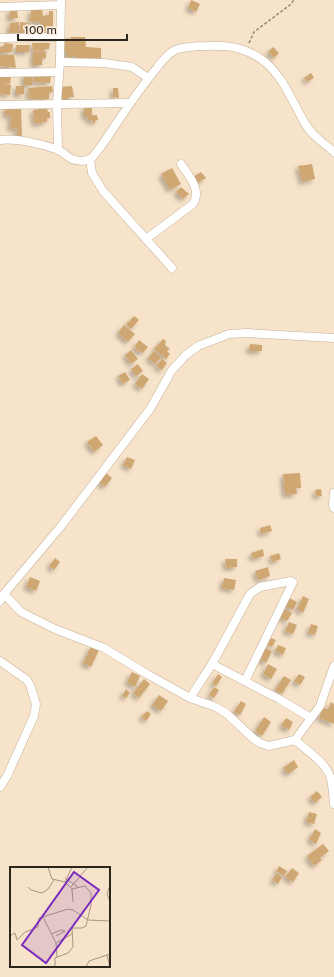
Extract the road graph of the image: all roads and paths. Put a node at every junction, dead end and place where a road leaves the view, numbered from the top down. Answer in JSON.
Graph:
{"nodes":[{"id":1,"x":294,"y":0,"type":"edge"},
{"id":2,"x":61,"y":3,"type":"edge"},
{"id":3,"x":0,"y":7,"type":"edge"},
{"id":4,"x":60,"y":37,"type":"junction"},
{"id":5,"x":0,"y":38,"type":"edge"},
{"id":6,"x":245,"y":50,"type":"junction"},
{"id":7,"x":60,"y":62,"type":"junction"},
{"id":8,"x":59,"y":72,"type":"junction"},
{"id":9,"x":0,"y":73,"type":"edge"},
{"id":10,"x":148,"y":78,"type":"junction"},
{"id":11,"x":130,"y":103,"type":"junction"},
{"id":12,"x":57,"y":104,"type":"junction"},
{"id":13,"x":0,"y":105,"type":"edge"},
{"id":14,"x":0,"y":140,"type":"edge"},
{"id":15,"x":58,"y":150,"type":"junction"},
{"id":16,"x":334,"y":152,"type":"edge"},
{"id":17,"x":90,"y":159,"type":"junction"},
{"id":18,"x":181,"y":164,"type":"dead end"},
{"id":19,"x":146,"y":239,"type":"junction"},
{"id":20,"x":172,"y":268,"type":"dead end"},
{"id":21,"x":334,"y":338,"type":"edge"},
{"id":22,"x":334,"y":493,"type":"edge"},
{"id":23,"x":334,"y":508,"type":"edge"},
{"id":24,"x":2,"y":598,"type":"edge"},
{"id":25,"x":0,"y":661,"type":"edge"},
{"id":26,"x":212,"y":664,"type":"junction"},
{"id":27,"x":334,"y":666,"type":"edge"},
{"id":28,"x":245,"y":681,"type":"junction"},
{"id":29,"x":190,"y":698,"type":"junction"},
{"id":30,"x":311,"y":718,"type":"junction"},
{"id":31,"x":295,"y":740,"type":"junction"},
{"id":32,"x":0,"y":787,"type":"edge"},
{"id":33,"x":334,"y":804,"type":"edge"}],
"edges":[{"from":1,"to":6,"type":"path"},
{"from":2,"to":3,"type":"street"},
{"from":2,"to":4,"type":"street"},
{"from":4,"to":5,"type":"street"},
{"from":4,"to":7,"type":"street"},
{"from":6,"to":10,"type":"street"},
{"from":6,"to":16,"type":"street"},
{"from":7,"to":8,"type":"street"},
{"from":7,"to":10,"type":"street"},
{"from":8,"to":9,"type":"street"},
{"from":8,"to":12,"type":"street"},
{"from":10,"to":11,"type":"street"},
{"from":11,"to":12,"type":"street"},
{"from":11,"to":17,"type":"street"},
{"from":12,"to":13,"type":"street"},
{"from":12,"to":15,"type":"street"},
{"from":14,"to":15,"type":"street"},
{"from":15,"to":17,"type":"street"},
{"from":17,"to":19,"type":"street"},
{"from":18,"to":19,"type":"street"},
{"from":19,"to":20,"type":"street"},
{"from":21,"to":24,"type":"street"},
{"from":22,"to":23,"type":"street"},
{"from":24,"to":29,"type":"street"},
{"from":25,"to":32,"type":"street"},
{"from":26,"to":28,"type":"street"},
{"from":26,"to":28,"type":"street"},
{"from":26,"to":29,"type":"street"},
{"from":27,"to":30,"type":"street"},
{"from":28,"to":30,"type":"street"},
{"from":29,"to":31,"type":"street"},
{"from":30,"to":31,"type":"street"},
{"from":31,"to":33,"type":"street"}]}
